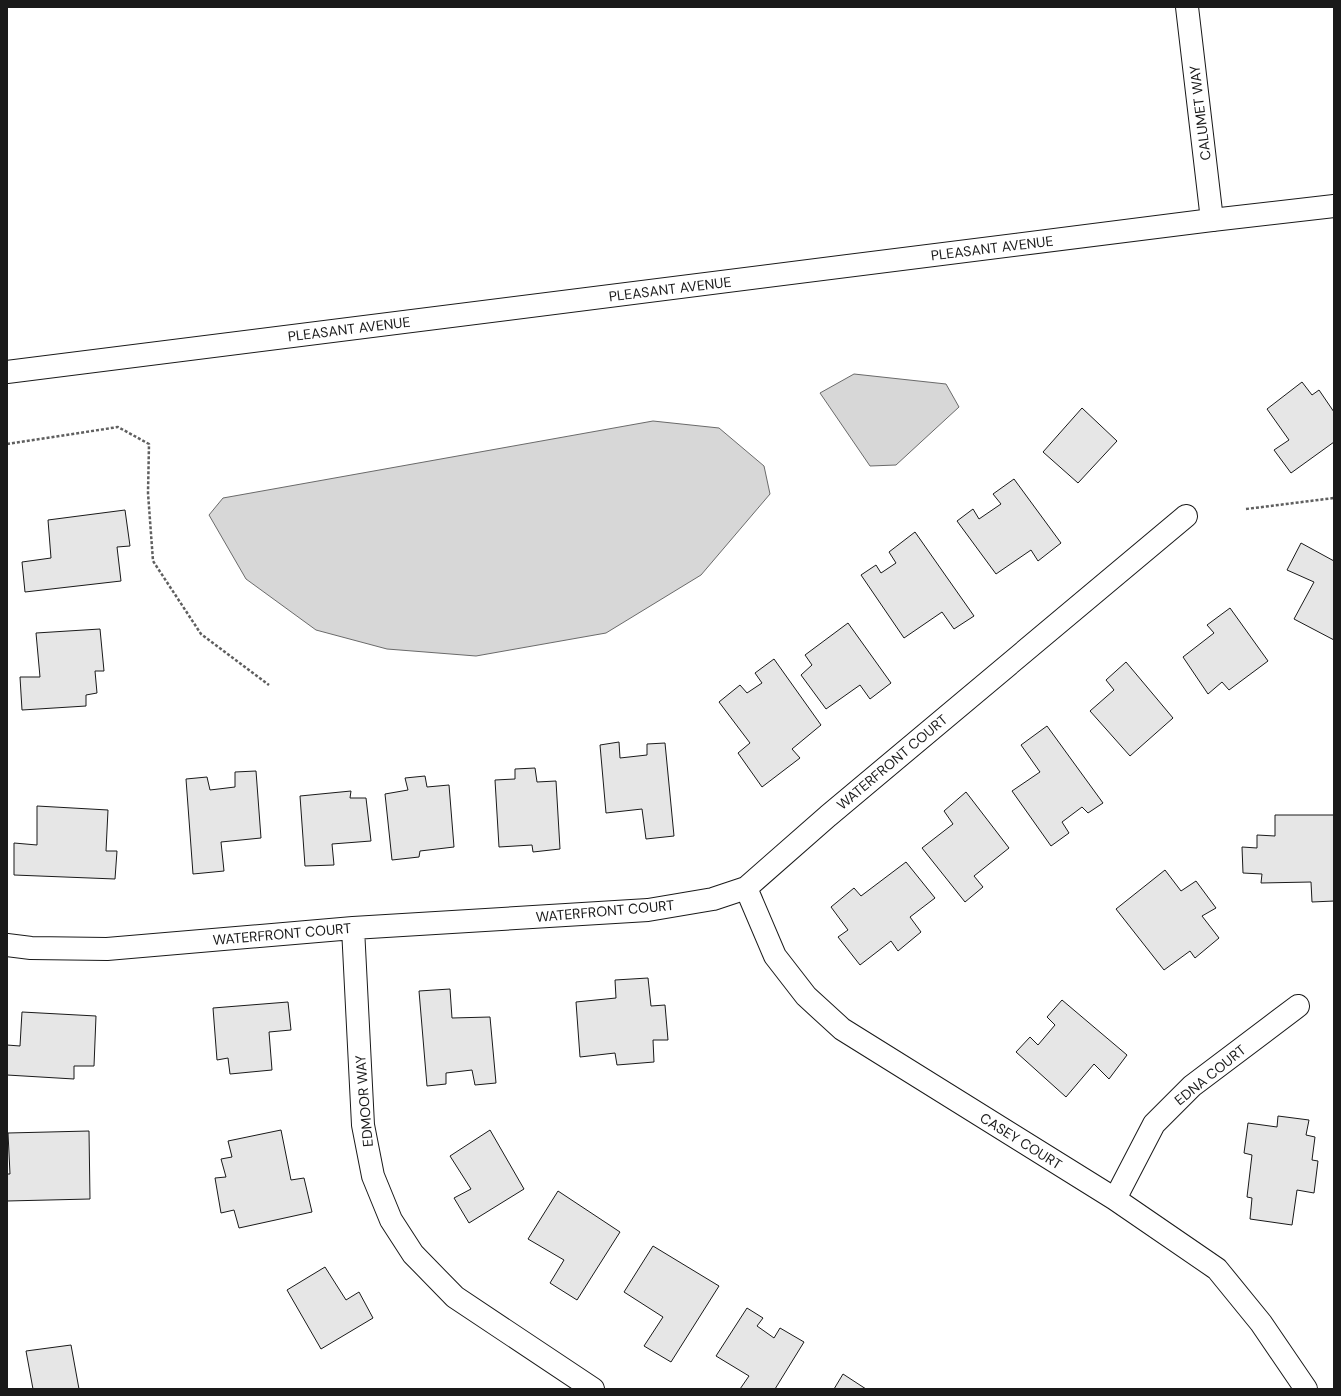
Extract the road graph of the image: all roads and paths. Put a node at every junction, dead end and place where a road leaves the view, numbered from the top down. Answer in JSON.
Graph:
{"nodes":[{"id":1,"x":1187,"y":7,"type":"edge"},
{"id":2,"x":1334,"y":206,"type":"edge"},
{"id":3,"x":1212,"y":220,"type":"junction"},
{"id":4,"x":7,"y":372,"type":"edge"},
{"id":5,"x":7,"y":444,"type":"edge"},
{"id":6,"x":1334,"y":498,"type":"edge"},
{"id":7,"x":1246,"y":509,"type":"dead end"},
{"id":8,"x":1186,"y":516,"type":"dead end"},
{"id":9,"x":269,"y":685,"type":"dead end"},
{"id":10,"x":746,"y":888,"type":"junction"},
{"id":11,"x":353,"y":928,"type":"junction"},
{"id":12,"x":7,"y":945,"type":"edge"},
{"id":13,"x":1298,"y":1006,"type":"dead end"},
{"id":14,"x":1115,"y":1199,"type":"junction"},
{"id":15,"x":593,"y":1389,"type":"edge"},
{"id":16,"x":1306,"y":1389,"type":"edge"}],
"edges":[{"from":1,"to":3,"type":"street","name":"CALUMET WAY"},
{"from":2,"to":3,"type":"street","name":"PLEASANT AVENUE"},
{"from":3,"to":4,"type":"street","name":"PLEASANT AVENUE"},
{"from":5,"to":9,"type":"path"},
{"from":6,"to":7,"type":"path"},
{"from":8,"to":10,"type":"street","name":"WATERFRONT COURT"},
{"from":10,"to":11,"type":"street","name":"WATERFRONT COURT"},
{"from":10,"to":14,"type":"street","name":"CASEY COURT"},
{"from":11,"to":12,"type":"street","name":"WATERFRONT COURT"},
{"from":11,"to":15,"type":"street","name":"EDMOOR WAY"},
{"from":13,"to":14,"type":"street","name":"EDNA COURT"},
{"from":14,"to":16,"type":"street","name":"CASEY COURT"}]}
